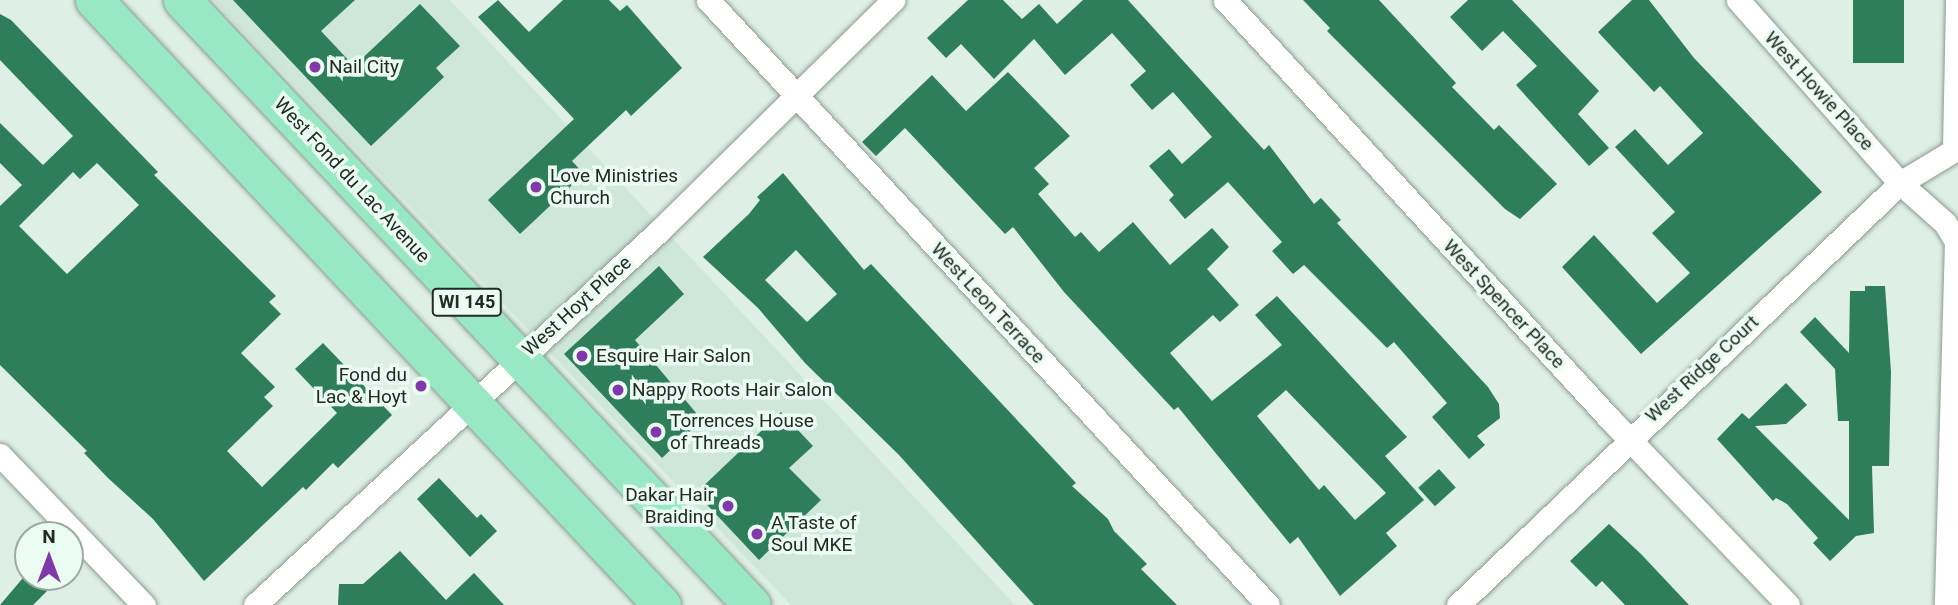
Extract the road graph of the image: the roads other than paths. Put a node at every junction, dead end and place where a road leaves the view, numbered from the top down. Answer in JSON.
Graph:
{"nodes":[{"id":1,"x":94,"y":0,"type":"edge"},
{"id":2,"x":183,"y":0,"type":"edge"},
{"id":3,"x":708,"y":0,"type":"edge"},
{"id":4,"x":893,"y":0,"type":"edge"},
{"id":5,"x":1225,"y":0,"type":"edge"},
{"id":6,"x":1738,"y":0,"type":"edge"},
{"id":7,"x":1957,"y":0,"type":"edge"},
{"id":8,"x":796,"y":95,"type":"junction"},
{"id":9,"x":1956,"y":148,"type":"edge"},
{"id":10,"x":1900,"y":183,"type":"junction"},
{"id":11,"x":520,"y":358,"type":"junction"},
{"id":12,"x":472,"y":405,"type":"junction"},
{"id":13,"x":1628,"y":438,"type":"junction"},
{"id":14,"x":0,"y":455,"type":"edge"},
{"id":15,"x":144,"y":605,"type":"edge"},
{"id":16,"x":255,"y":605,"type":"edge"},
{"id":17,"x":662,"y":605,"type":"edge"},
{"id":18,"x":752,"y":605,"type":"edge"},
{"id":19,"x":1268,"y":605,"type":"edge"},
{"id":20,"x":1458,"y":605,"type":"edge"},
{"id":21,"x":1788,"y":605,"type":"edge"},
{"id":22,"x":1946,"y":605,"type":"edge"}],
"edges":[{"from":1,"to":12,"type":"main road"},
{"from":2,"to":11,"type":"main road","name":"West Fond du Lac Avenue","number":"WI 145"},
{"from":3,"to":8,"type":"street","name":"West Leon Terrace"},
{"from":4,"to":8,"type":"street","name":"West Hoyt Place"},
{"from":5,"to":13,"type":"street","name":"West Spencer Place"},
{"from":6,"to":10,"type":"street","name":"West Howie Place"},
{"from":7,"to":9,"type":"street"},
{"from":8,"to":11,"type":"street","name":"West Hoyt Place"},
{"from":8,"to":19,"type":"street","name":"West Leon Terrace"},
{"from":9,"to":10,"type":"street","name":"West Ridge Court"},
{"from":10,"to":13,"type":"street","name":"West Ridge Court"},
{"from":10,"to":22,"type":"street","name":"West Howie Place"},
{"from":11,"to":12,"type":"street","name":"West Hoyt Place"},
{"from":11,"to":18,"type":"main road","name":"West Fond du Lac Avenue","number":"WI 145"},
{"from":12,"to":16,"type":"street","name":"West Hoyt Place"},
{"from":12,"to":17,"type":"main road"},
{"from":13,"to":20,"type":"street","name":"West Ridge Court"},
{"from":13,"to":21,"type":"street","name":"West Spencer Place"},
{"from":14,"to":15,"type":"street"}]}
